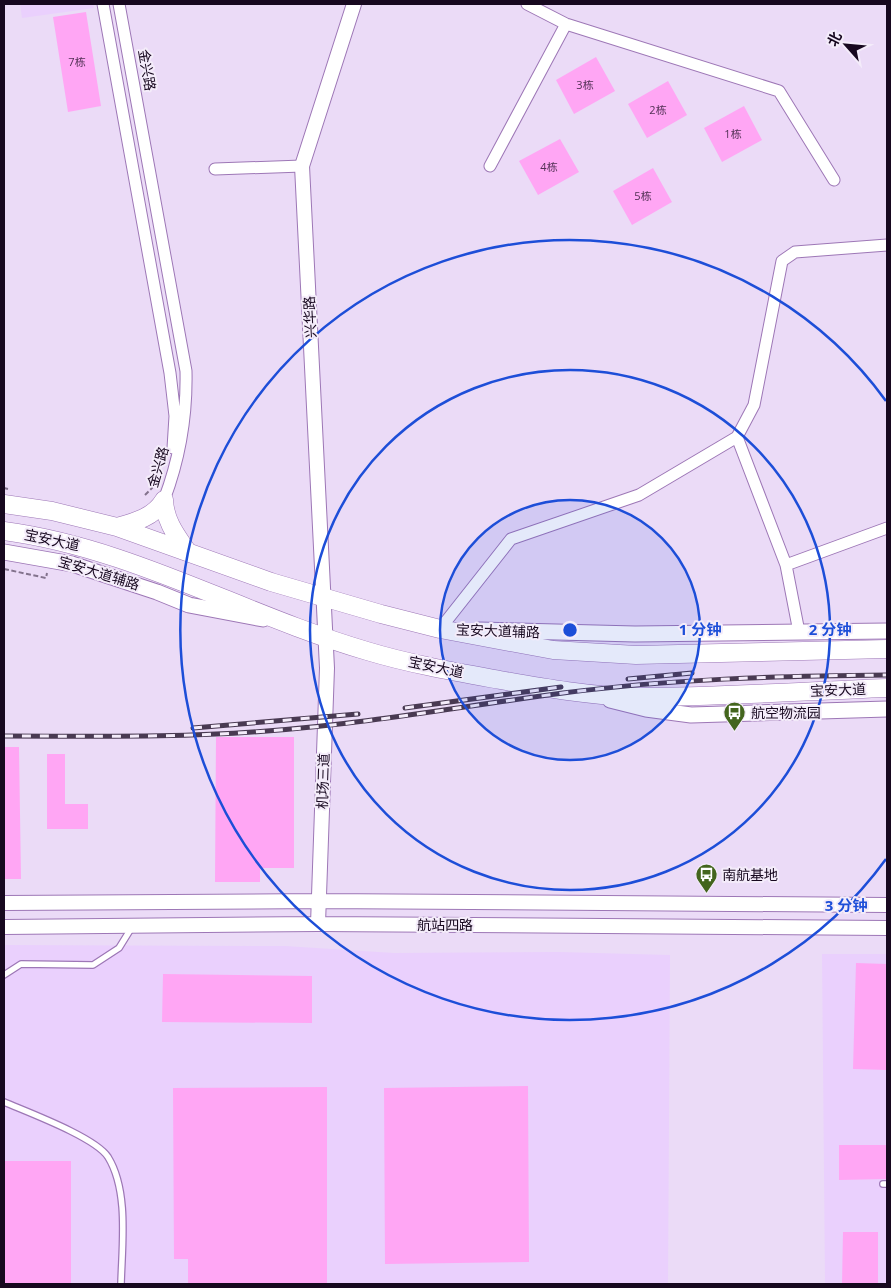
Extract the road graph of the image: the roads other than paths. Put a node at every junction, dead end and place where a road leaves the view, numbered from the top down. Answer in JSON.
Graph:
{"nodes":[{"id":1,"x":103,"y":4,"type":"edge"},
{"id":2,"x":119,"y":4,"type":"edge"},
{"id":3,"x":354,"y":4,"type":"edge"},
{"id":4,"x":528,"y":4,"type":"edge"},
{"id":5,"x":566,"y":24,"type":"junction"},
{"id":6,"x":302,"y":166,"type":"junction"},
{"id":7,"x":490,"y":166,"type":"dead end"},
{"id":8,"x":215,"y":169,"type":"dead end"},
{"id":9,"x":834,"y":180,"type":"dead end"},
{"id":10,"x":887,"y":245,"type":"edge"},
{"id":11,"x":737,"y":437,"type":"junction"},
{"id":12,"x":5,"y":492,"type":"edge"},
{"id":13,"x":164,"y":500,"type":"junction"},
{"id":14,"x":117,"y":527,"type":"junction"},
{"id":15,"x":887,"y":528,"type":"edge"},
{"id":16,"x":4,"y":531,"type":"edge"},
{"id":17,"x":187,"y":551,"type":"junction"},
{"id":18,"x":4,"y":552,"type":"edge"},
{"id":19,"x":786,"y":565,"type":"junction"},
{"id":20,"x":323,"y":597,"type":"junction"},
{"id":21,"x":280,"y":623,"type":"junction"},
{"id":22,"x":440,"y":629,"type":"junction"},
{"id":23,"x":887,"y":631,"type":"edge"},
{"id":24,"x":799,"y":632,"type":"junction"},
{"id":25,"x":325,"y":639,"type":"junction"},
{"id":26,"x":887,"y":649,"type":"edge"},
{"id":27,"x":887,"y":688,"type":"edge"},
{"id":28,"x":577,"y":692,"type":"junction"},
{"id":29,"x":887,"y":709,"type":"edge"},
{"id":30,"x":319,"y":901,"type":"junction"},
{"id":31,"x":4,"y":903,"type":"edge"},
{"id":32,"x":887,"y":905,"type":"edge"},
{"id":33,"x":318,"y":924,"type":"junction"},
{"id":34,"x":133,"y":926,"type":"junction"},
{"id":35,"x":4,"y":927,"type":"edge"},
{"id":36,"x":887,"y":928,"type":"edge"},
{"id":37,"x":4,"y":975,"type":"edge"},
{"id":38,"x":4,"y":1102,"type":"edge"},
{"id":39,"x":121,"y":1284,"type":"edge"}],
"edges":[{"from":1,"to":13,"type":"street","name":"金兴路"},
{"from":2,"to":13,"type":"street","name":"金兴路"},
{"from":3,"to":6,"type":"street","name":"兴华路"},
{"from":4,"to":5,"type":"street"},
{"from":5,"to":7,"type":"street"},
{"from":5,"to":9,"type":"street"},
{"from":6,"to":8,"type":"street"},
{"from":6,"to":20,"type":"street","name":"兴华路"},
{"from":10,"to":11,"type":"street"},
{"from":11,"to":19,"type":"street"},
{"from":11,"to":22,"type":"street"},
{"from":12,"to":14,"type":"main road","name":"宝安大道"},
{"from":13,"to":14,"type":"main road"},
{"from":13,"to":17,"type":"main road"},
{"from":14,"to":17,"type":"main road","name":"宝安大道"},
{"from":15,"to":19,"type":"street"},
{"from":16,"to":21,"type":"main road","name":"宝安大道"},
{"from":17,"to":20,"type":"main road","name":"宝安大道"},
{"from":18,"to":21,"type":"main road","name":"宝安大道辅路"},
{"from":19,"to":24,"type":"street"},
{"from":20,"to":22,"type":"main road","name":"宝安大道"},
{"from":20,"to":25,"type":"street","name":"兴华路"},
{"from":21,"to":25,"type":"main road","name":"宝安大道"},
{"from":22,"to":24,"type":"main road","name":"宝安大道辅路"},
{"from":22,"to":26,"type":"main road","name":"宝安大道"},
{"from":23,"to":24,"type":"main road","name":"宝安大道辅路"},
{"from":25,"to":28,"type":"main road","name":"宝安大道"},
{"from":25,"to":30,"type":"street","name":"机场三道"},
{"from":27,"to":28,"type":"main road","name":"宝安大道"},
{"from":28,"to":29,"type":"main road"},
{"from":30,"to":31,"type":"street","name":"航站四路"},
{"from":30,"to":32,"type":"street","name":"航站四路"},
{"from":30,"to":33,"type":"street","name":"机场三道"},
{"from":33,"to":34,"type":"street","name":"航站四路"},
{"from":33,"to":36,"type":"street","name":"航站四路"},
{"from":34,"to":35,"type":"street","name":"航站四路"},
{"from":34,"to":37,"type":"lane"},
{"from":38,"to":39,"type":"lane"}]}
